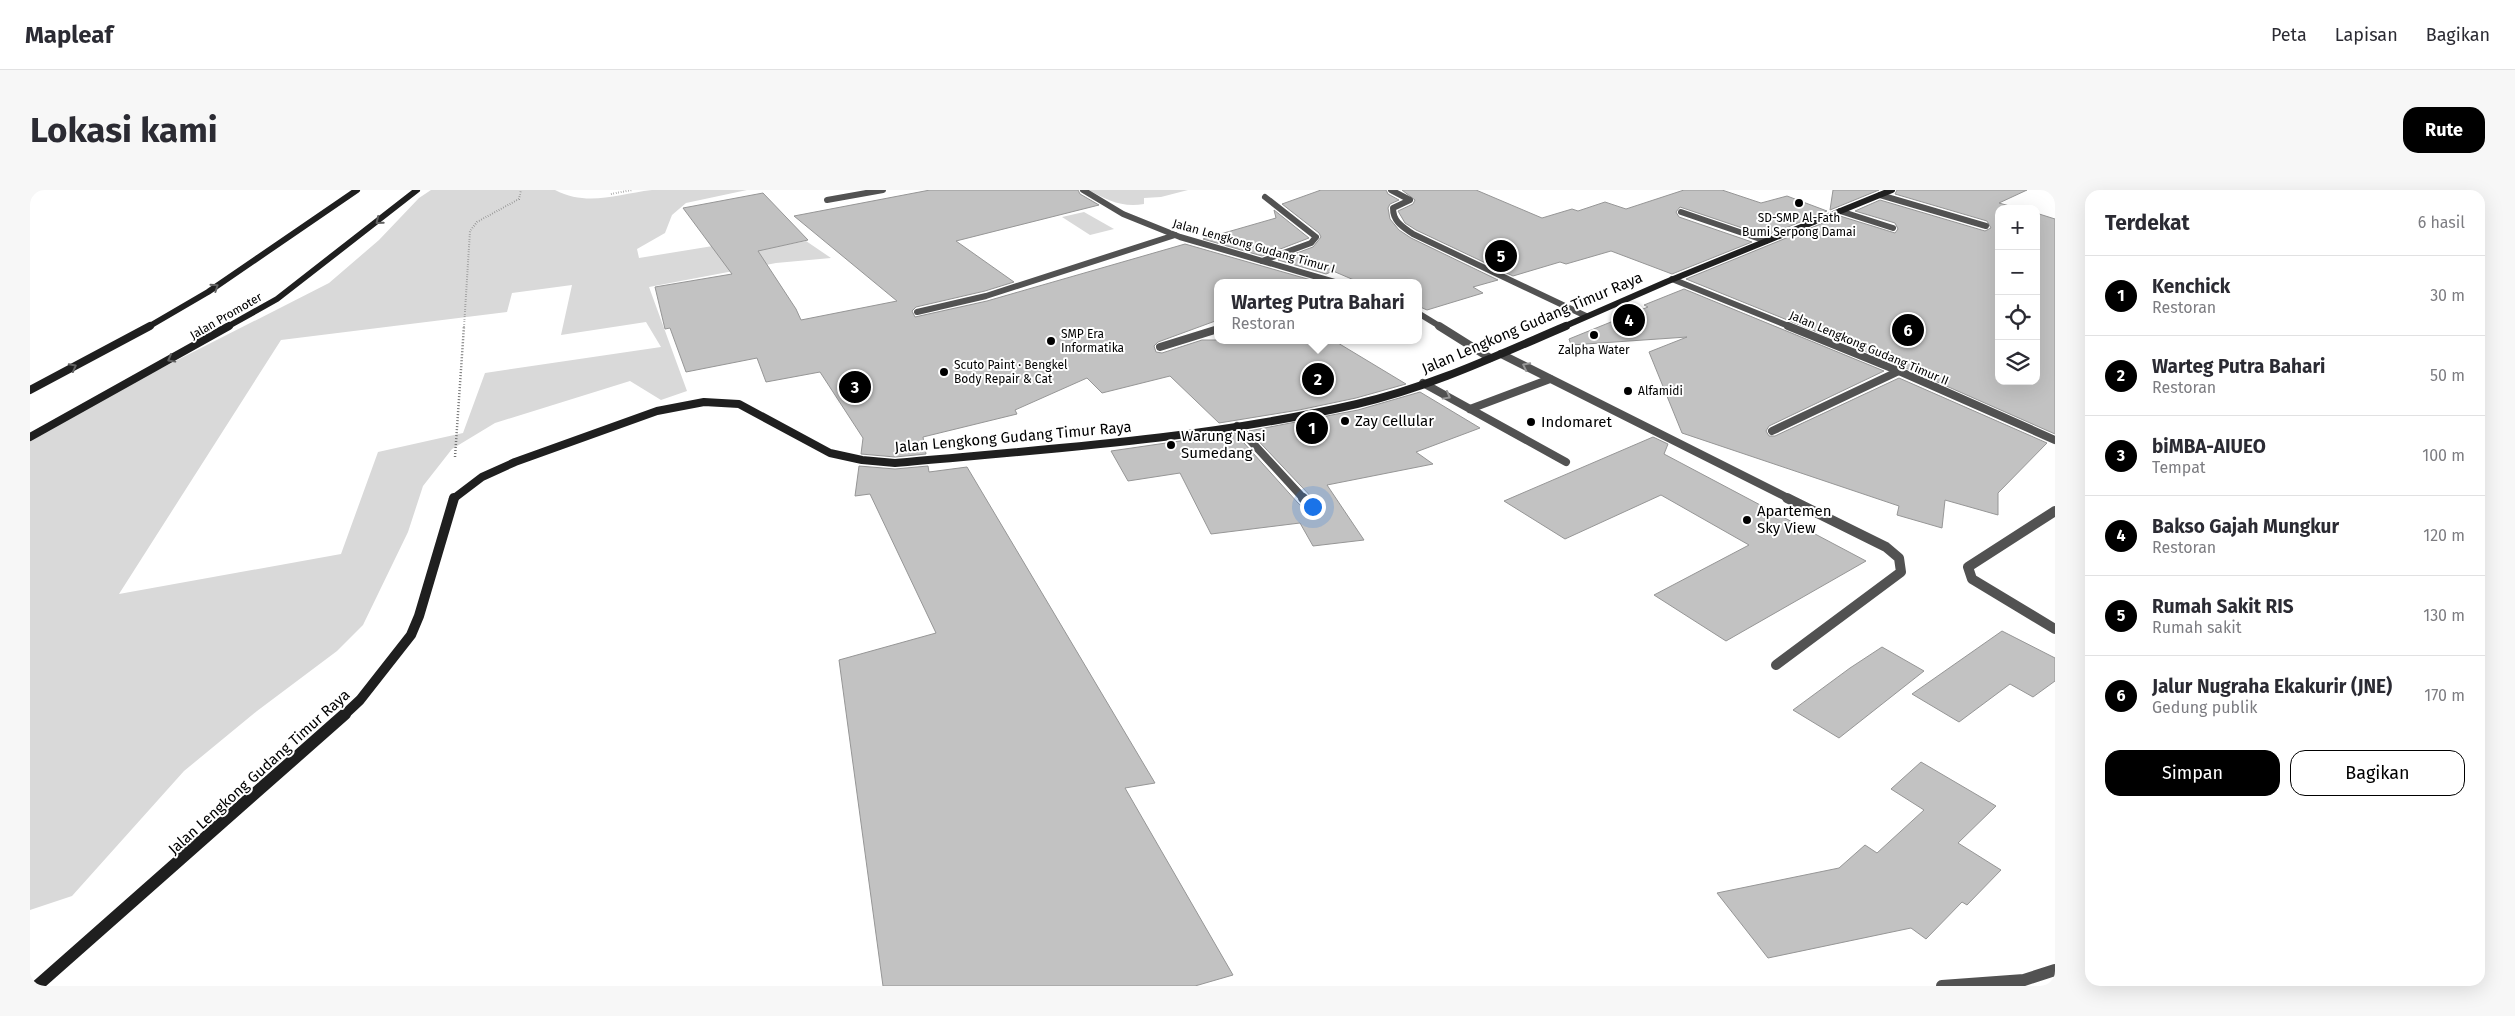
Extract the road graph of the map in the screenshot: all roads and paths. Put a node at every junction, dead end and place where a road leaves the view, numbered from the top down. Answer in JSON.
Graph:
{"nodes":[{"id":1,"x":357,"y":190,"type":"edge"},
{"id":2,"x":417,"y":190,"type":"edge"},
{"id":3,"x":521,"y":190,"type":"edge"},
{"id":4,"x":632,"y":190,"type":"edge"},
{"id":5,"x":883,"y":190,"type":"edge"},
{"id":6,"x":1083,"y":190,"type":"edge"},
{"id":7,"x":1391,"y":190,"type":"edge"},
{"id":8,"x":1892,"y":190,"type":"edge"},
{"id":9,"x":611,"y":194,"type":"dead end"},
{"id":10,"x":1880,"y":195,"type":"junction"},
{"id":11,"x":1265,"y":197,"type":"dead end"},
{"id":12,"x":827,"y":200,"type":"dead end"},
{"id":13,"x":1840,"y":211,"type":"junction"},
{"id":14,"x":1681,"y":212,"type":"dead end"},
{"id":15,"x":1986,"y":226,"type":"dead end"},
{"id":16,"x":1893,"y":228,"type":"dead end"},
{"id":17,"x":1175,"y":235,"type":"junction"},
{"id":18,"x":1766,"y":241,"type":"junction"},
{"id":19,"x":1262,"y":261,"type":"junction"},
{"id":20,"x":1325,"y":279,"type":"edge"},
{"id":21,"x":1672,"y":279,"type":"junction"},
{"id":22,"x":917,"y":312,"type":"dead end"},
{"id":23,"x":1422,"y":316,"type":"edge"},
{"id":24,"x":1586,"y":316,"type":"junction"},
{"id":25,"x":1214,"y":330,"type":"edge"},
{"id":26,"x":1160,"y":347,"type":"dead end"},
{"id":27,"x":1501,"y":354,"type":"junction"},
{"id":28,"x":1490,"y":358,"type":"junction"},
{"id":29,"x":1898,"y":372,"type":"junction"},
{"id":30,"x":1550,"y":379,"type":"junction"},
{"id":31,"x":1423,"y":383,"type":"junction"},
{"id":32,"x":30,"y":390,"type":"edge"},
{"id":33,"x":1470,"y":409,"type":"junction"},
{"id":34,"x":1237,"y":426,"type":"junction"},
{"id":35,"x":1772,"y":431,"type":"dead end"},
{"id":36,"x":30,"y":437,"type":"edge"},
{"id":37,"x":2055,"y":440,"type":"edge"},
{"id":38,"x":455,"y":457,"type":"dead end"},
{"id":39,"x":1566,"y":462,"type":"dead end"},
{"id":40,"x":1312,"y":507,"type":"dead end"},
{"id":41,"x":2055,"y":511,"type":"edge"},
{"id":42,"x":2055,"y":629,"type":"edge"},
{"id":43,"x":1776,"y":665,"type":"dead end"},
{"id":44,"x":2055,"y":970,"type":"edge"},
{"id":45,"x":37,"y":986,"type":"edge"},
{"id":46,"x":1942,"y":986,"type":"edge"}],
"edges":[{"from":32,"to":1,"type":"street","name":"Jalan Promoter","one_way":true},
{"from":2,"to":36,"type":"street","name":"Jalan Promoter","one_way":true},
{"from":3,"to":38,"type":"path"},
{"from":4,"to":9,"type":"path"},
{"from":5,"to":12,"type":"street"},
{"from":6,"to":17,"type":"street","name":"Jalan Lengkong Gudang Timur I"},
{"from":7,"to":24,"type":"street"},
{"from":8,"to":10,"type":"street","name":"Jalan Lengkong Gudang Timur Raya"},
{"from":10,"to":13,"type":"street","name":"Jalan Lengkong Gudang Timur Raya"},
{"from":10,"to":15,"type":"street"},
{"from":11,"to":19,"type":"street"},
{"from":13,"to":16,"type":"street"},
{"from":13,"to":18,"type":"street","name":"Jalan Lengkong Gudang Timur Raya"},
{"from":14,"to":18,"type":"street"},
{"from":17,"to":19,"type":"street","name":"Jalan Lengkong Gudang Timur I"},
{"from":17,"to":22,"type":"street"},
{"from":18,"to":21,"type":"street","name":"Jalan Lengkong Gudang Timur Raya"},
{"from":19,"to":20,"type":"street","name":"Jalan Lengkong Gudang Timur I"},
{"from":21,"to":24,"type":"street","name":"Jalan Lengkong Gudang Timur Raya"},
{"from":21,"to":29,"type":"street","name":"Jalan Lengkong Gudang Timur II"},
{"from":23,"to":28,"type":"street"},
{"from":24,"to":27,"type":"street","name":"Jalan Lengkong Gudang Timur Raya"},
{"from":25,"to":26,"type":"street"},
{"from":27,"to":28,"type":"street","name":"Jalan Lengkong Gudang Timur Raya"},
{"from":30,"to":27,"type":"street","one_way":true},
{"from":28,"to":31,"type":"street","name":"Jalan Lengkong Gudang Timur Raya"},
{"from":29,"to":35,"type":"street"},
{"from":29,"to":37,"type":"street","name":"Jalan Lengkong Gudang Timur II"},
{"from":30,"to":33,"type":"street"},
{"from":30,"to":43,"type":"street"},
{"from":31,"to":33,"type":"street","one_way":true},
{"from":31,"to":34,"type":"street","name":"Jalan Lengkong Gudang Timur Raya"},
{"from":33,"to":39,"type":"street"},
{"from":34,"to":40,"type":"street"},
{"from":34,"to":45,"type":"street","name":"Jalan Lengkong Gudang Timur Raya"},
{"from":41,"to":42,"type":"street"},
{"from":44,"to":46,"type":"street"}]}
